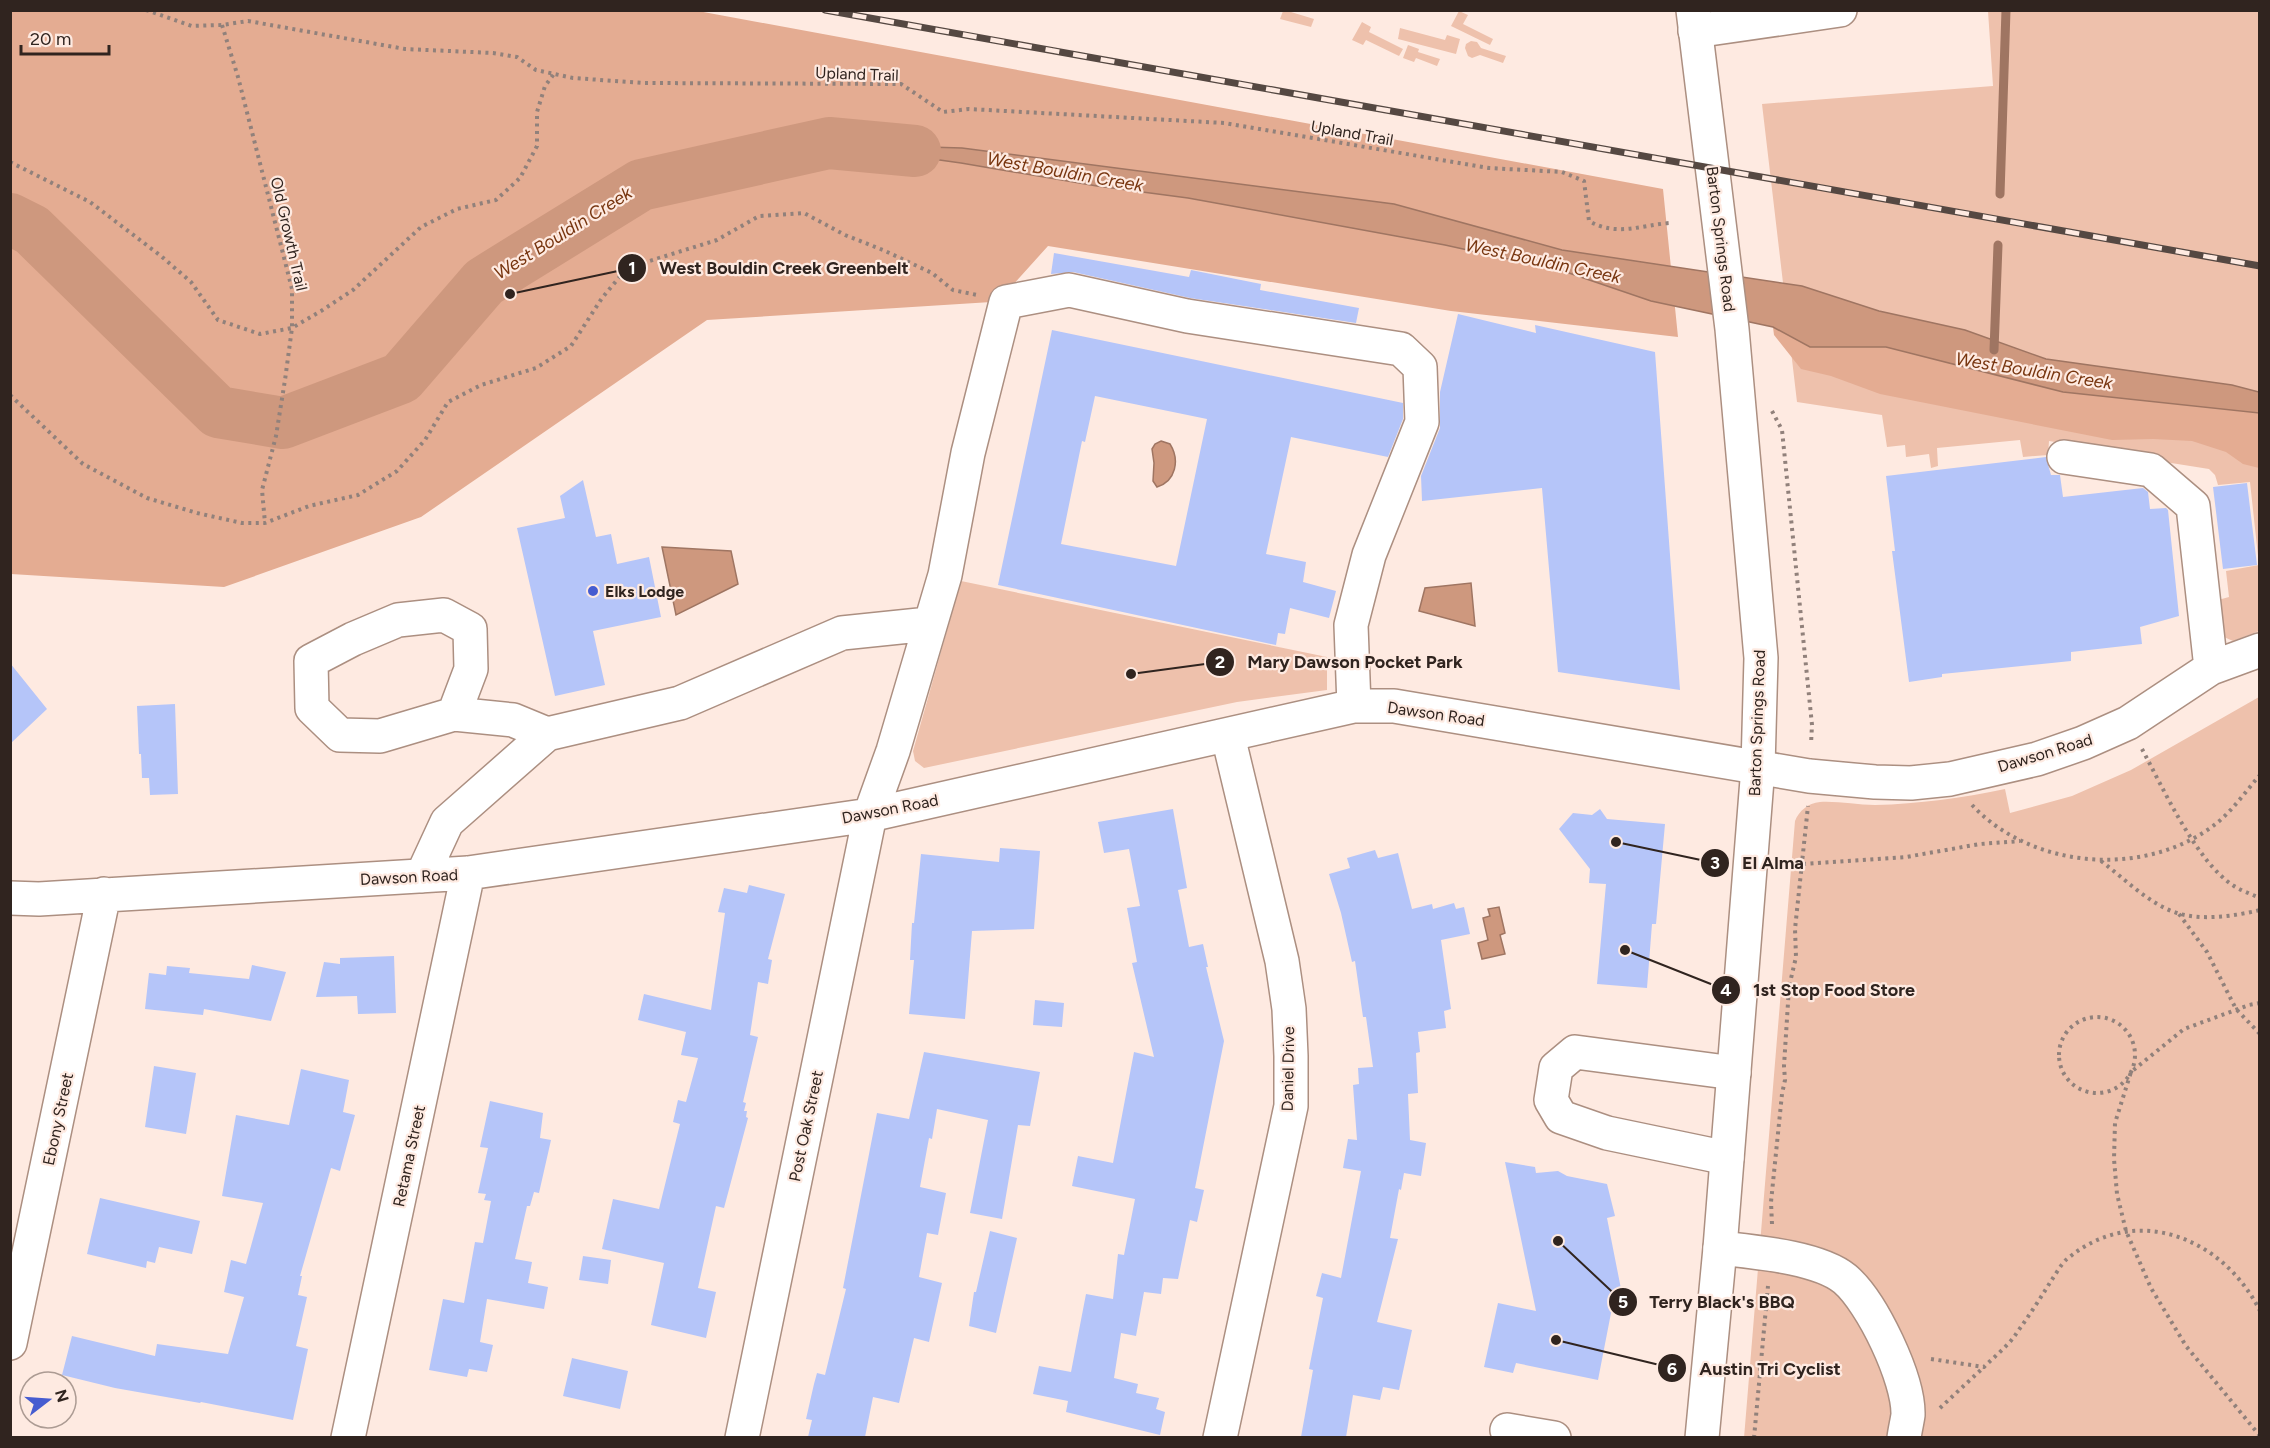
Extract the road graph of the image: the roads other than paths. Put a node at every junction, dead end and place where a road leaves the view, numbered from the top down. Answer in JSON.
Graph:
{"nodes":[{"id":1,"x":1840,"y":10,"type":"edge"},
{"id":2,"x":1694,"y":21,"type":"edge"},
{"id":3,"x":2064,"y":457,"type":"dead end"},
{"id":4,"x":930,"y":624,"type":"junction"},
{"id":5,"x":2259,"y":650,"type":"edge"},
{"id":6,"x":2211,"y":668,"type":"junction"},
{"id":7,"x":1354,"y":706,"type":"junction"},
{"id":8,"x":454,"y":714,"type":"junction"},
{"id":9,"x":547,"y":734,"type":"junction"},
{"id":10,"x":1228,"y":736,"type":"junction"},
{"id":11,"x":1758,"y":767,"type":"junction"},
{"id":12,"x":870,"y":815,"type":"junction"},
{"id":13,"x":468,"y":873,"type":"junction"},
{"id":14,"x":422,"y":876,"type":"junction"},
{"id":15,"x":105,"y":894,"type":"junction"},
{"id":16,"x":10,"y":898,"type":"edge"},
{"id":17,"x":1734,"y":1073,"type":"junction"},
{"id":18,"x":1727,"y":1158,"type":"junction"},
{"id":19,"x":1720,"y":1248,"type":"junction"},
{"id":20,"x":10,"y":1343,"type":"edge"},
{"id":21,"x":1507,"y":1430,"type":"dead end"},
{"id":22,"x":348,"y":1437,"type":"edge"},
{"id":23,"x":742,"y":1437,"type":"edge"},
{"id":24,"x":1220,"y":1437,"type":"edge"},
{"id":25,"x":1554,"y":1437,"type":"edge"},
{"id":26,"x":1702,"y":1437,"type":"edge"},
{"id":27,"x":1904,"y":1437,"type":"edge"}],
"edges":[{"from":1,"to":2,"type":"street"},
{"from":2,"to":11,"type":"street","name":"Barton Springs Road"},
{"from":3,"to":6,"type":"street"},
{"from":4,"to":7,"type":"street","name":"Post Oak Street"},
{"from":4,"to":9,"type":"street"},
{"from":4,"to":12,"type":"street","name":"Post Oak Street"},
{"from":5,"to":6,"type":"street","name":"Dawson Road"},
{"from":6,"to":11,"type":"street","name":"Dawson Road"},
{"from":7,"to":10,"type":"street","name":"Dawson Road"},
{"from":7,"to":11,"type":"street","name":"Dawson Road"},
{"from":8,"to":8,"type":"street"},
{"from":8,"to":9,"type":"street"},
{"from":9,"to":14,"type":"street"},
{"from":10,"to":12,"type":"street","name":"Dawson Road"},
{"from":10,"to":24,"type":"street","name":"Daniel Drive"},
{"from":11,"to":17,"type":"street","name":"Barton Springs Road"},
{"from":12,"to":13,"type":"street","name":"Dawson Road"},
{"from":12,"to":23,"type":"street","name":"Post Oak Street"},
{"from":13,"to":14,"type":"street","name":"Dawson Road"},
{"from":13,"to":22,"type":"street","name":"Retama Street"},
{"from":14,"to":15,"type":"street","name":"Dawson Road"},
{"from":15,"to":16,"type":"street","name":"Dawson Road"},
{"from":15,"to":20,"type":"street","name":"Ebony Street"},
{"from":17,"to":18,"type":"street","name":"Barton Springs Road"},
{"from":17,"to":18,"type":"street"},
{"from":18,"to":19,"type":"street","name":"Barton Springs Road"},
{"from":19,"to":26,"type":"street","name":"Barton Springs Road"},
{"from":19,"to":27,"type":"street"},
{"from":21,"to":25,"type":"street"}]}
